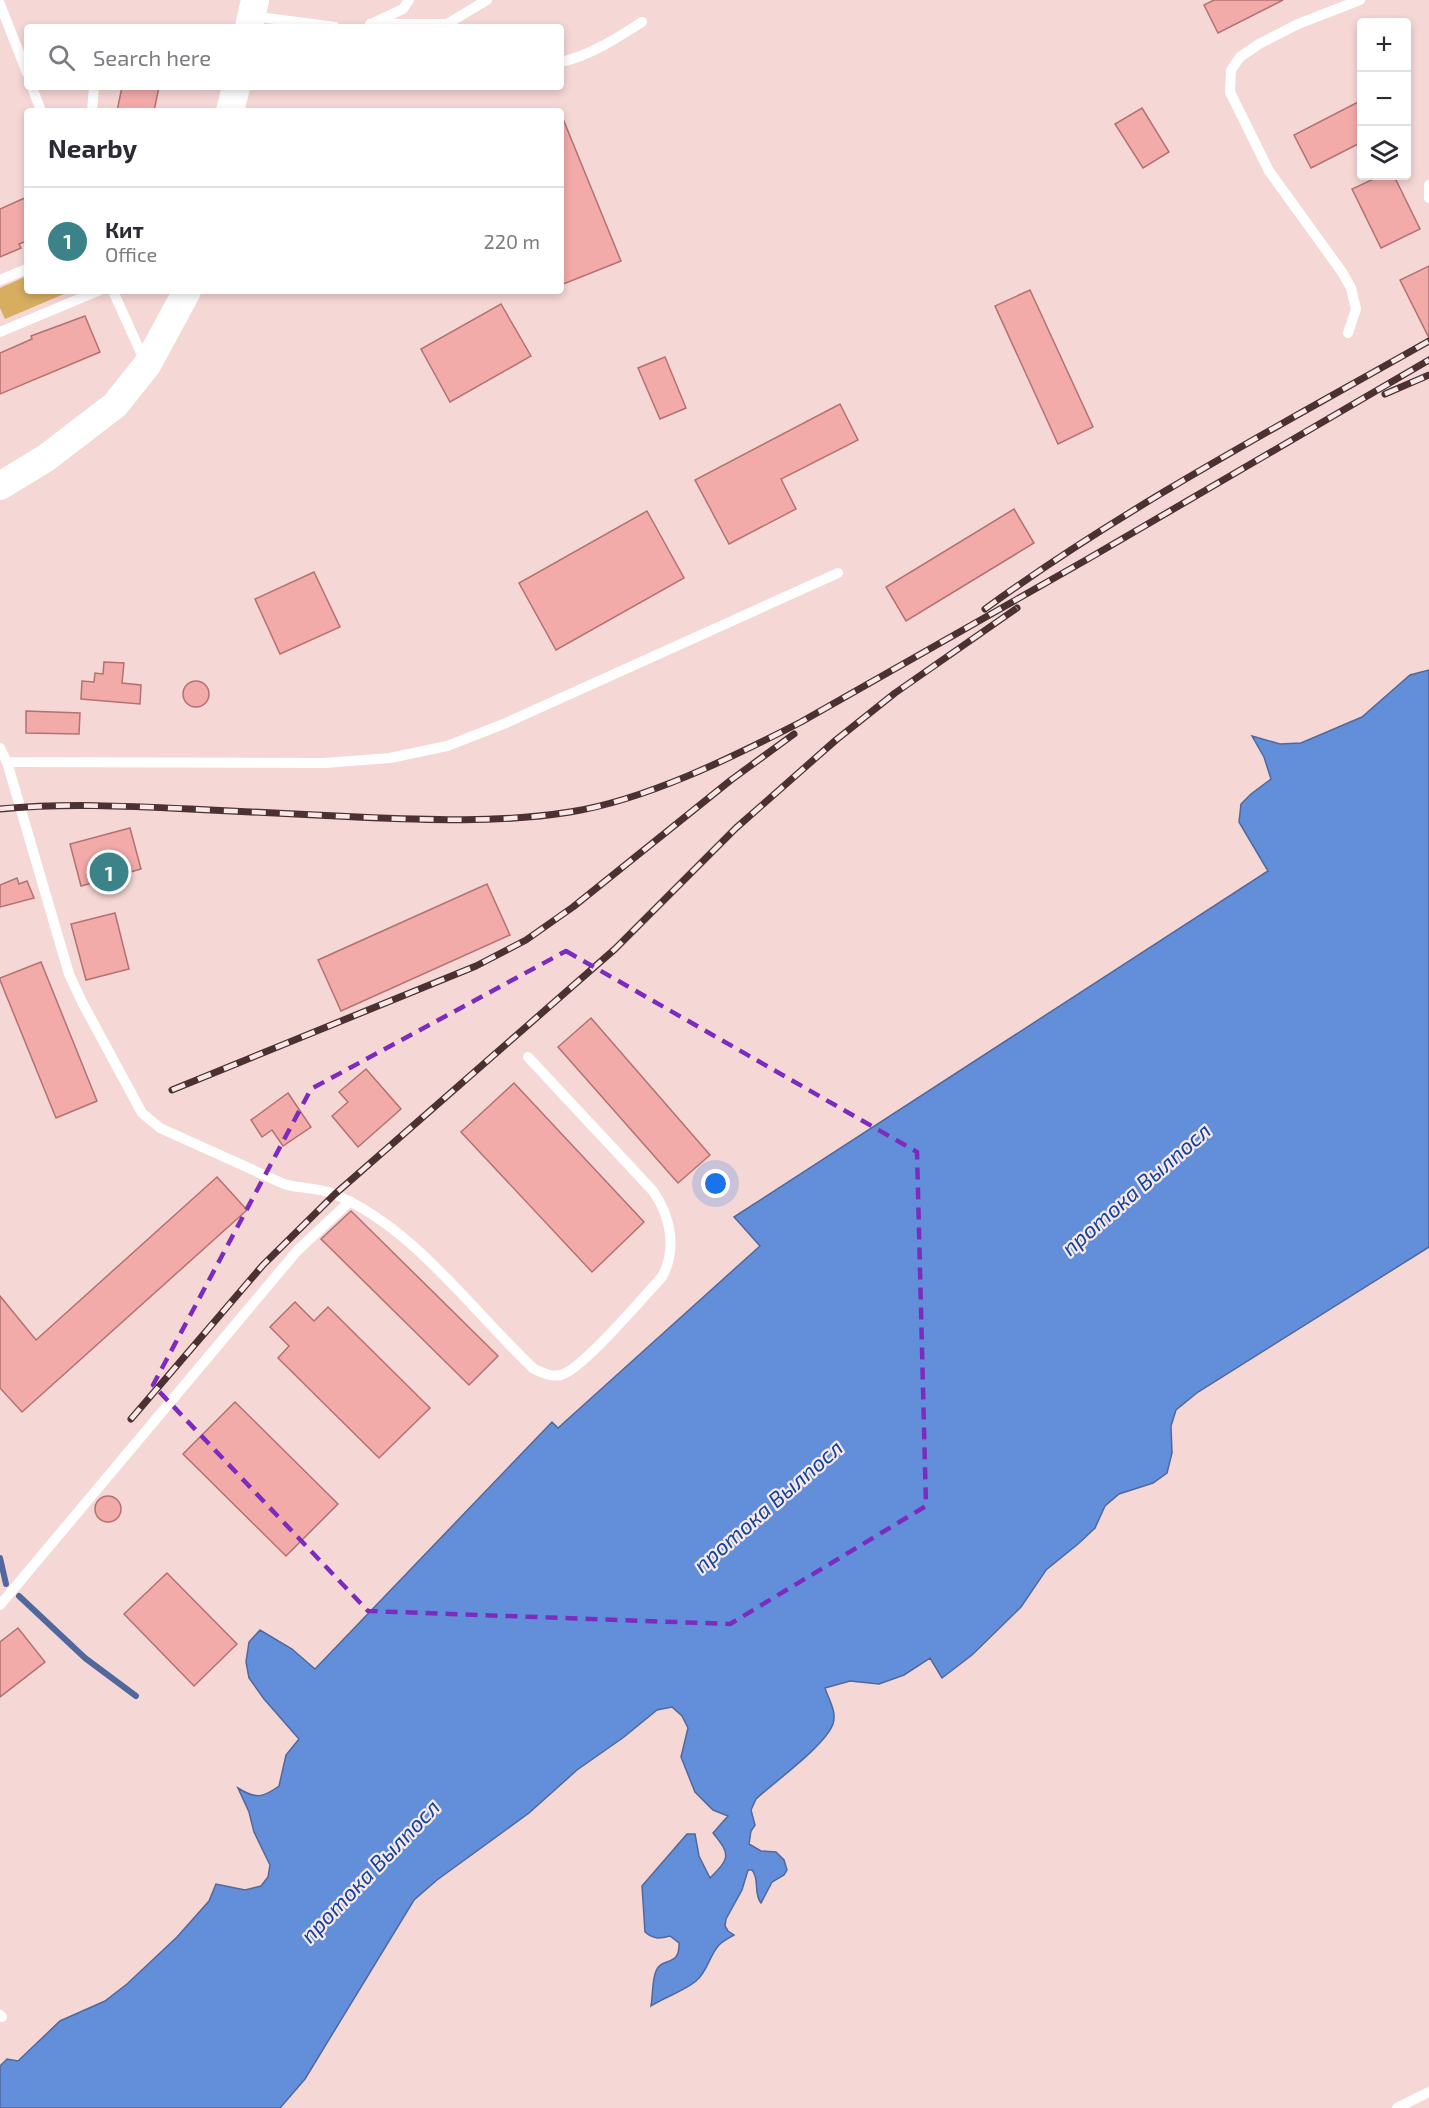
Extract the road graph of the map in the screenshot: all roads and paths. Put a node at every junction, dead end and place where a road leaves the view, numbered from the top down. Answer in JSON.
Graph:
{"nodes":[{"id":1,"x":409,"y":0,"type":"edge"},
{"id":2,"x":487,"y":0,"type":"edge"},
{"id":3,"x":1360,"y":0,"type":"edge"},
{"id":4,"x":0,"y":4,"type":"edge"},
{"id":5,"x":252,"y":14,"type":"edge"},
{"id":6,"x":642,"y":22,"type":"dead end"},
{"id":7,"x":316,"y":24,"type":"edge"},
{"id":8,"x":375,"y":24,"type":"edge"},
{"id":9,"x":447,"y":24,"type":"edge"},
{"id":10,"x":23,"y":51,"type":"edge"},
{"id":11,"x":564,"y":61,"type":"edge"},
{"id":12,"x":33,"y":90,"type":"edge"},
{"id":13,"x":94,"y":90,"type":"edge"},
{"id":14,"x":235,"y":90,"type":"edge"},
{"id":15,"x":40,"y":108,"type":"edge"},
{"id":16,"x":92,"y":108,"type":"edge"},
{"id":17,"x":232,"y":108,"type":"edge"},
{"id":18,"x":1429,"y":185,"type":"edge"},
{"id":19,"x":1429,"y":198,"type":"edge"},
{"id":20,"x":24,"y":270,"type":"edge"},
{"id":21,"x":0,"y":280,"type":"edge"},
{"id":22,"x":91,"y":294,"type":"edge"},
{"id":23,"x":114,"y":294,"type":"edge"},
{"id":24,"x":185,"y":294,"type":"edge"},
{"id":25,"x":0,"y":332,"type":"edge"},
{"id":26,"x":1348,"y":333,"type":"dead end"},
{"id":27,"x":147,"y":365,"type":"junction"},
{"id":28,"x":0,"y":486,"type":"edge"},
{"id":29,"x":838,"y":573,"type":"dead end"},
{"id":30,"x":0,"y":748,"type":"edge"},
{"id":31,"x":7,"y":762,"type":"junction"},
{"id":32,"x":528,"y":1057,"type":"dead end"},
{"id":33,"x":350,"y":1201,"type":"junction"},
{"id":34,"x":0,"y":1605,"type":"edge"},
{"id":35,"x":1429,"y":2092,"type":"edge"},
{"id":36,"x":1397,"y":2108,"type":"edge"}],
"edges":[{"from":1,"to":8,"type":"lane"},
{"from":2,"to":9,"type":"lane"},
{"from":3,"to":26,"type":"lane"},
{"from":4,"to":10,"type":"lane"},
{"from":5,"to":7,"type":"lane"},
{"from":6,"to":11,"type":"lane"},
{"from":12,"to":15,"type":"lane"},
{"from":13,"to":16,"type":"lane"},
{"from":14,"to":17,"type":"street"},
{"from":18,"to":19,"type":"lane"},
{"from":20,"to":21,"type":"lane"},
{"from":22,"to":25,"type":"lane"},
{"from":23,"to":27,"type":"lane"},
{"from":24,"to":27,"type":"street"},
{"from":27,"to":28,"type":"street"},
{"from":29,"to":31,"type":"lane"},
{"from":30,"to":31,"type":"lane"},
{"from":31,"to":33,"type":"lane"},
{"from":32,"to":33,"type":"lane"},
{"from":33,"to":34,"type":"lane"},
{"from":35,"to":36,"type":"lane"}]}
